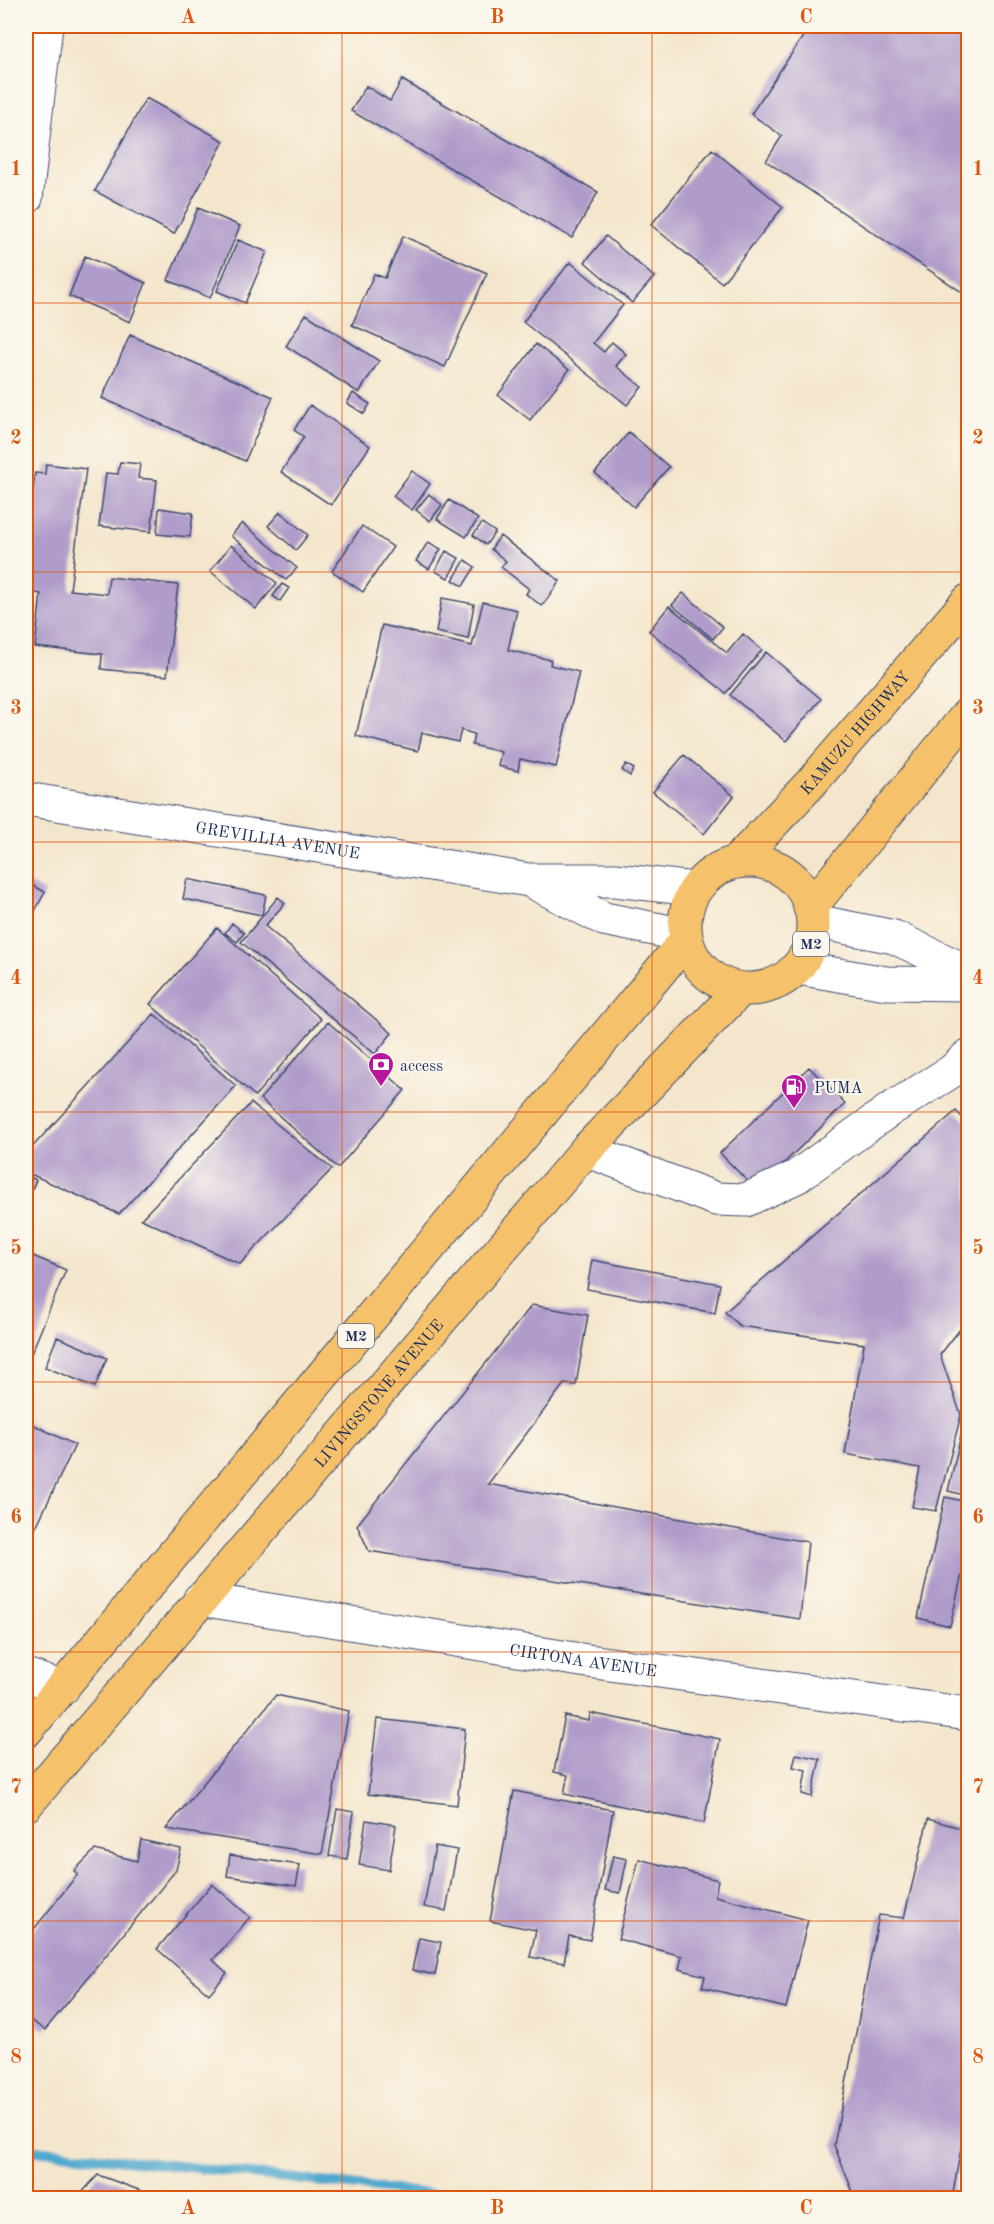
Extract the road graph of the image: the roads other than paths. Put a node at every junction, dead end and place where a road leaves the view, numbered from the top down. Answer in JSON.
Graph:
{"nodes":[{"id":1,"x":45,"y":26,"type":"edge"},
{"id":2,"x":26,"y":198,"type":"edge"},
{"id":3,"x":969,"y":601,"type":"edge"},
{"id":4,"x":969,"y":714,"type":"edge"},
{"id":5,"x":26,"y":799,"type":"edge"},
{"id":6,"x":737,"y":861,"type":"junction"},
{"id":7,"x":529,"y":880,"type":"junction"},
{"id":8,"x":694,"y":889,"type":"junction"},
{"id":9,"x":812,"y":914,"type":"junction"},
{"id":10,"x":686,"y":938,"type":"junction"},
{"id":11,"x":798,"y":968,"type":"junction"},
{"id":12,"x":969,"y":972,"type":"edge"},
{"id":13,"x":969,"y":984,"type":"edge"},
{"id":14,"x":740,"y":990,"type":"junction"},
{"id":15,"x":969,"y":1056,"type":"edge"},
{"id":16,"x":586,"y":1150,"type":"junction"},
{"id":17,"x":200,"y":1599,"type":"junction"},
{"id":18,"x":26,"y":1675,"type":"edge"},
{"id":19,"x":63,"y":1688,"type":"junction"},
{"id":20,"x":969,"y":1714,"type":"edge"},
{"id":21,"x":26,"y":1731,"type":"edge"},
{"id":22,"x":26,"y":1805,"type":"edge"}],
"edges":[{"from":1,"to":2,"type":"street"},
{"from":3,"to":6,"type":"highway","name":"KAMUZU HIGHWAY","number":"M2"},
{"from":4,"to":9,"type":"highway","number":"M2"},
{"from":5,"to":7,"type":"street","name":"GREVILLIA AVENUE"},
{"from":6,"to":8,"type":"highway","number":"M2"},
{"from":6,"to":9,"type":"highway","number":"M2"},
{"from":7,"to":8,"type":"street"},
{"from":7,"to":10,"type":"street"},
{"from":8,"to":10,"type":"highway","number":"M2"},
{"from":9,"to":11,"type":"highway","number":"M2"},
{"from":9,"to":12,"type":"street"},
{"from":10,"to":14,"type":"highway"},
{"from":10,"to":19,"type":"highway","number":"M2"},
{"from":11,"to":13,"type":"street"},
{"from":11,"to":14,"type":"highway","number":"M2"},
{"from":14,"to":16,"type":"highway","name":"LIVINGSTONE AVENUE"},
{"from":15,"to":16,"type":"street"},
{"from":16,"to":17,"type":"highway","name":"LIVINGSTONE AVENUE"},
{"from":17,"to":20,"type":"street","name":"CIRTONA AVENUE"},
{"from":17,"to":22,"type":"highway","name":"LIVINGSTONE AVENUE"},
{"from":18,"to":19,"type":"street"},
{"from":19,"to":21,"type":"highway","number":"M2"}]}
